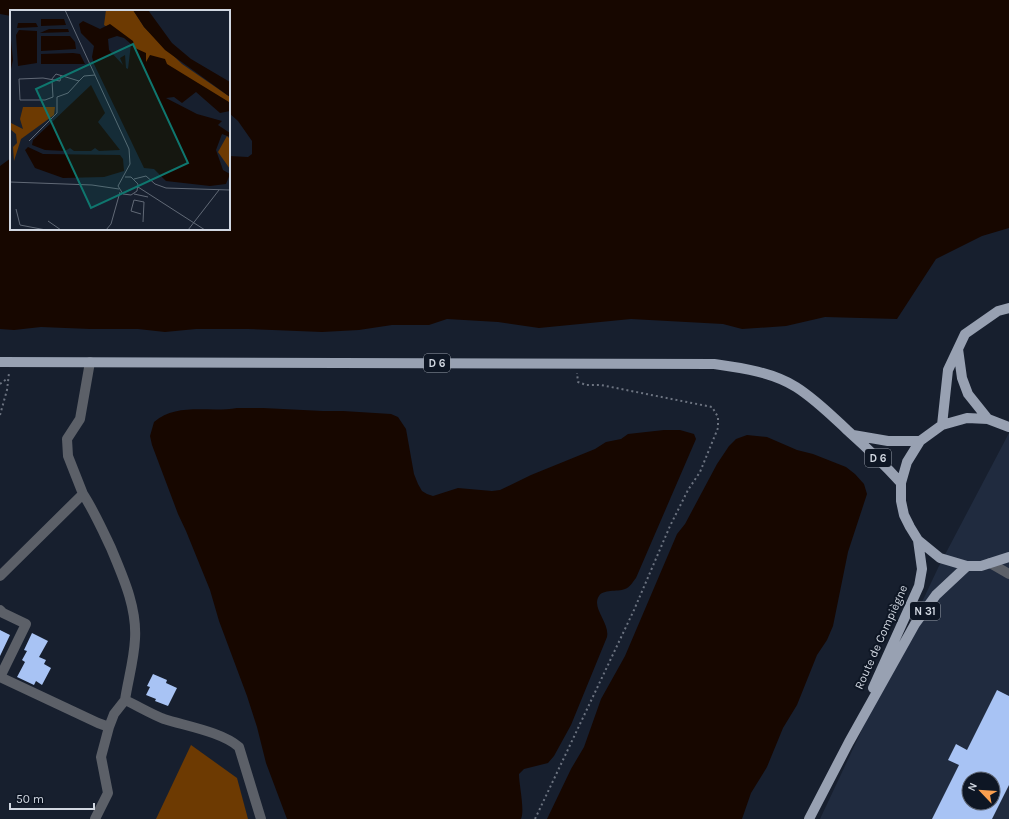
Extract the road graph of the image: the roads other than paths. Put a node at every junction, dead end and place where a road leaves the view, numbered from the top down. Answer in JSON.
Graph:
{"nodes":[{"id":1,"x":1009,"y":308,"type":"edge"},
{"id":2,"x":958,"y":348,"type":"junction"},
{"id":3,"x":0,"y":362,"type":"edge"},
{"id":4,"x":90,"y":362,"type":"junction"},
{"id":5,"x":988,"y":419,"type":"junction"},
{"id":6,"x":942,"y":425,"type":"junction"},
{"id":7,"x":1009,"y":427,"type":"edge"},
{"id":8,"x":853,"y":435,"type":"junction"},
{"id":9,"x":920,"y":441,"type":"junction"},
{"id":10,"x":901,"y":484,"type":"junction"},
{"id":11,"x":83,"y":494,"type":"junction"},
{"id":12,"x":918,"y":540,"type":"junction"},
{"id":13,"x":1009,"y":556,"type":"edge"},
{"id":14,"x":990,"y":564,"type":"junction"},
{"id":15,"x":966,"y":566,"type":"junction"},
{"id":16,"x":1009,"y":574,"type":"edge"},
{"id":17,"x":0,"y":576,"type":"edge"},
{"id":18,"x":0,"y":610,"type":"edge"},
{"id":19,"x":0,"y":677,"type":"edge"},
{"id":20,"x":125,"y":700,"type":"junction"},
{"id":21,"x":109,"y":727,"type":"junction"},
{"id":22,"x":849,"y":742,"type":"junction"},
{"id":23,"x":95,"y":819,"type":"edge"},
{"id":24,"x":261,"y":819,"type":"edge"},
{"id":25,"x":809,"y":819,"type":"edge"}],
"edges":[{"from":1,"to":2,"type":"main road"},
{"from":2,"to":5,"type":"main road"},
{"from":2,"to":6,"type":"main road"},
{"from":3,"to":4,"type":"main road","number":"D 6"},
{"from":4,"to":8,"type":"main road","number":"D 6"},
{"from":4,"to":11,"type":"street"},
{"from":5,"to":6,"type":"main road"},
{"from":5,"to":7,"type":"main road"},
{"from":6,"to":9,"type":"main road"},
{"from":8,"to":9,"type":"main road","number":"D 6"},
{"from":8,"to":10,"type":"main road","number":"D 6"},
{"from":9,"to":10,"type":"main road"},
{"from":10,"to":12,"type":"main road"},
{"from":11,"to":17,"type":"street"},
{"from":11,"to":20,"type":"street"},
{"from":12,"to":15,"type":"main road"},
{"from":12,"to":22,"type":"main road","name":"Route de Compiègne","number":"N 31"},
{"from":13,"to":14,"type":"main road"},
{"from":14,"to":15,"type":"main road"},
{"from":14,"to":16,"type":"street"},
{"from":15,"to":22,"type":"main road","name":"Route de Compiègne","number":"N 31"},
{"from":18,"to":19,"type":"street"},
{"from":19,"to":21,"type":"street"},
{"from":20,"to":21,"type":"street"},
{"from":20,"to":24,"type":"street"},
{"from":21,"to":23,"type":"street"},
{"from":22,"to":25,"type":"main road","name":"Route de Compiègne","number":"N 31"}]}
